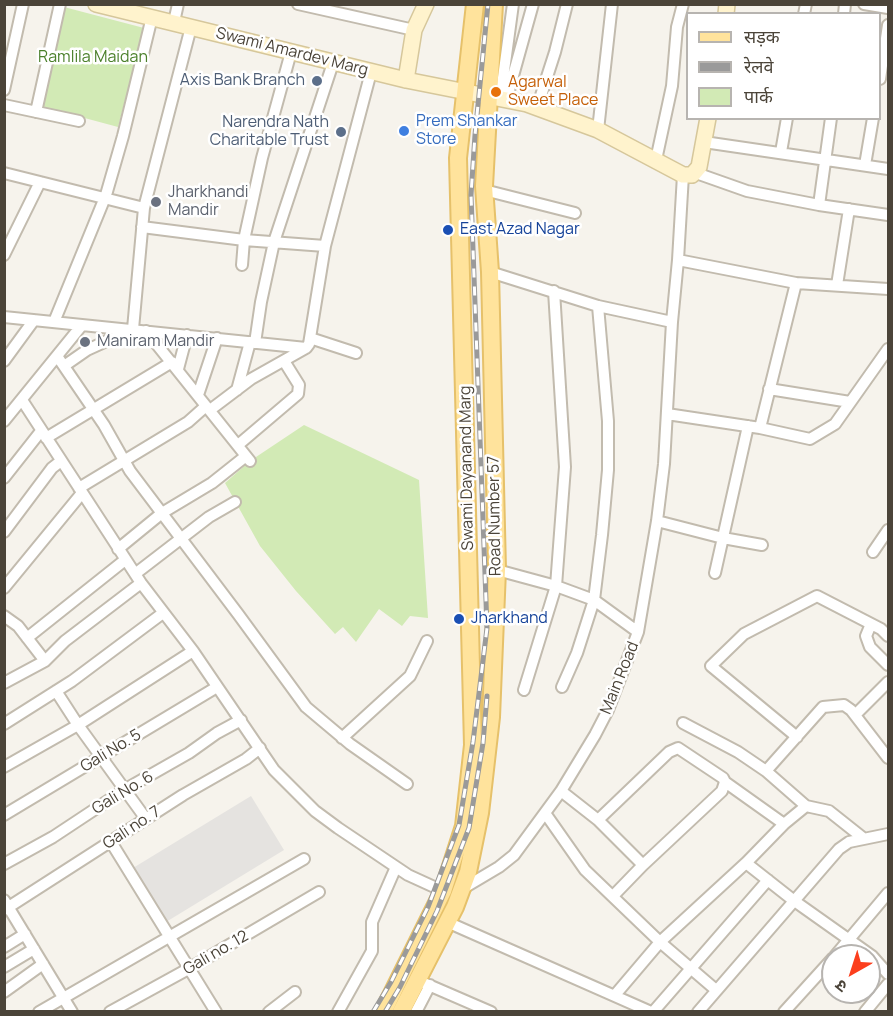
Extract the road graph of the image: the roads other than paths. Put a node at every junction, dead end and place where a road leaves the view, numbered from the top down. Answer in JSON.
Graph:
{"nodes":[{"id":1,"x":23,"y":4,"type":"edge"},
{"id":2,"x":60,"y":4,"type":"edge"},
{"id":3,"x":96,"y":4,"type":"edge"},
{"id":4,"x":178,"y":4,"type":"edge"},
{"id":5,"x":298,"y":4,"type":"edge"},
{"id":6,"x":426,"y":4,"type":"edge"},
{"id":7,"x":475,"y":4,"type":"edge"},
{"id":8,"x":494,"y":4,"type":"edge"},
{"id":9,"x":513,"y":4,"type":"edge"},
{"id":10,"x":533,"y":4,"type":"edge"},
{"id":11,"x":567,"y":4,"type":"edge"},
{"id":12,"x":612,"y":4,"type":"edge"},
{"id":13,"x":683,"y":4,"type":"edge"},
{"id":14,"x":864,"y":4,"type":"edge"},
{"id":15,"x":888,"y":8,"type":"edge"},
{"id":16,"x":152,"y":17,"type":"junction"},
{"id":17,"x":174,"y":22,"type":"junction"},
{"id":18,"x":888,"y":25,"type":"edge"},
{"id":19,"x":191,"y":27,"type":"junction"},
{"id":20,"x":414,"y":30,"type":"junction"},
{"id":21,"x":291,"y":52,"type":"junction"},
{"id":22,"x":333,"y":63,"type":"junction"},
{"id":23,"x":881,"y":67,"type":"edge"},
{"id":24,"x":371,"y":72,"type":"junction"},
{"id":25,"x":406,"y":80,"type":"junction"},
{"id":26,"x":4,"y":90,"type":"edge"},
{"id":27,"x":465,"y":93,"type":"junction"},
{"id":28,"x":498,"y":99,"type":"junction"},
{"id":29,"x":4,"y":105,"type":"edge"},
{"id":30,"x":537,"y":108,"type":"junction"},
{"id":31,"x":36,"y":112,"type":"junction"},
{"id":32,"x":708,"y":120,"type":"edge"},
{"id":33,"x":787,"y":120,"type":"edge"},
{"id":34,"x":831,"y":120,"type":"edge"},
{"id":35,"x":873,"y":120,"type":"edge"},
{"id":36,"x":79,"y":121,"type":"dead end"},
{"id":37,"x":598,"y":130,"type":"junction"},
{"id":38,"x":704,"y":142,"type":"junction"},
{"id":39,"x":781,"y":152,"type":"junction"},
{"id":40,"x":825,"y":159,"type":"junction"},
{"id":41,"x":656,"y":160,"type":"junction"},
{"id":42,"x":865,"y":165,"type":"junction"},
{"id":43,"x":888,"y":169,"type":"edge"},
{"id":44,"x":4,"y":173,"type":"edge"},
{"id":45,"x":689,"y":174,"type":"junction"},
{"id":46,"x":40,"y":182,"type":"junction"},
{"id":47,"x":484,"y":190,"type":"junction"},
{"id":48,"x":104,"y":198,"type":"junction"},
{"id":49,"x":819,"y":204,"type":"junction"},
{"id":50,"x":144,"y":208,"type":"junction"},
{"id":51,"x":849,"y":209,"type":"junction"},
{"id":52,"x":575,"y":213,"type":"dead end"},
{"id":53,"x":888,"y":215,"type":"edge"},
{"id":54,"x":142,"y":227,"type":"junction"},
{"id":55,"x":244,"y":240,"type":"junction"},
{"id":56,"x":274,"y":242,"type":"junction"},
{"id":57,"x":325,"y":246,"type":"junction"},
{"id":58,"x":4,"y":255,"type":"edge"},
{"id":59,"x":678,"y":260,"type":"junction"},
{"id":60,"x":242,"y":265,"type":"dead end"},
{"id":61,"x":490,"y":272,"type":"junction"},
{"id":62,"x":796,"y":282,"type":"junction"},
{"id":63,"x":837,"y":285,"type":"junction"},
{"id":64,"x":888,"y":289,"type":"edge"},
{"id":65,"x":554,"y":291,"type":"junction"},
{"id":66,"x":598,"y":306,"type":"junction"},
{"id":67,"x":4,"y":317,"type":"edge"},
{"id":68,"x":34,"y":320,"type":"junction"},
{"id":69,"x":54,"y":322,"type":"junction"},
{"id":70,"x":672,"y":322,"type":"junction"},
{"id":71,"x":82,"y":325,"type":"junction"},
{"id":72,"x":134,"y":329,"type":"junction"},
{"id":73,"x":146,"y":331,"type":"junction"},
{"id":74,"x":187,"y":335,"type":"junction"},
{"id":75,"x":217,"y":339,"type":"junction"},
{"id":76,"x":253,"y":342,"type":"junction"},
{"id":77,"x":308,"y":343,"type":"junction"},
{"id":78,"x":888,"y":349,"type":"edge"},
{"id":79,"x":356,"y":353,"type":"dead end"},
{"id":80,"x":57,"y":356,"type":"junction"},
{"id":81,"x":284,"y":361,"type":"junction"},
{"id":82,"x":4,"y":362,"type":"edge"},
{"id":83,"x":64,"y":366,"type":"junction"},
{"id":84,"x":175,"y":366,"type":"junction"},
{"id":85,"x":770,"y":389,"type":"junction"},
{"id":86,"x":237,"y":390,"type":"junction"},
{"id":87,"x":198,"y":395,"type":"junction"},
{"id":88,"x":22,"y":400,"type":"junction"},
{"id":89,"x":850,"y":402,"type":"junction"},
{"id":90,"x":208,"y":408,"type":"junction"},
{"id":91,"x":93,"y":410,"type":"junction"},
{"id":92,"x":667,"y":414,"type":"junction"},
{"id":93,"x":4,"y":422,"type":"edge"},
{"id":94,"x":748,"y":426,"type":"junction"},
{"id":95,"x":760,"y":428,"type":"junction"},
{"id":96,"x":44,"y":434,"type":"junction"},
{"id":97,"x":237,"y":445,"type":"junction"},
{"id":98,"x":123,"y":460,"type":"junction"},
{"id":99,"x":61,"y":461,"type":"junction"},
{"id":100,"x":4,"y":478,"type":"edge"},
{"id":101,"x":81,"y":491,"type":"junction"},
{"id":102,"x":235,"y":502,"type":"dead end"},
{"id":103,"x":162,"y":513,"type":"junction"},
{"id":104,"x":657,"y":521,"type":"junction"},
{"id":105,"x":888,"y":530,"type":"edge"},
{"id":106,"x":4,"y":532,"type":"edge"},
{"id":107,"x":181,"y":538,"type":"junction"},
{"id":108,"x":723,"y":538,"type":"junction"},
{"id":109,"x":762,"y":545,"type":"dead end"},
{"id":110,"x":118,"y":549,"type":"junction"},
{"id":111,"x":873,"y":552,"type":"dead end"},
{"id":112,"x":125,"y":560,"type":"junction"},
{"id":113,"x":497,"y":570,"type":"junction"},
{"id":114,"x":715,"y":573,"type":"dead end"},
{"id":115,"x":138,"y":578,"type":"junction"},
{"id":116,"x":556,"y":586,"type":"junction"},
{"id":117,"x":4,"y":588,"type":"edge"},
{"id":118,"x":594,"y":600,"type":"junction"},
{"id":119,"x":164,"y":613,"type":"junction"},
{"id":120,"x":4,"y":616,"type":"edge"},
{"id":121,"x":871,"y":624,"type":"junction"},
{"id":122,"x":638,"y":632,"type":"junction"},
{"id":123,"x":888,"y":636,"type":"edge"},
{"id":124,"x":27,"y":638,"type":"junction"},
{"id":125,"x":427,"y":640,"type":"dead end"},
{"id":126,"x":193,"y":651,"type":"junction"},
{"id":127,"x":45,"y":661,"type":"junction"},
{"id":128,"x":888,"y":666,"type":"edge"},
{"id":129,"x":888,"y":682,"type":"edge"},
{"id":130,"x":4,"y":683,"type":"edge"},
{"id":131,"x":217,"y":687,"type":"junction"},
{"id":132,"x":562,"y":687,"type":"dead end"},
{"id":133,"x":56,"y":690,"type":"junction"},
{"id":134,"x":524,"y":690,"type":"dead end"},
{"id":135,"x":855,"y":715,"type":"junction"},
{"id":136,"x":241,"y":720,"type":"junction"},
{"id":137,"x":683,"y":723,"type":"dead end"},
{"id":138,"x":4,"y":724,"type":"edge"},
{"id":139,"x":78,"y":724,"type":"junction"},
{"id":140,"x":797,"y":737,"type":"junction"},
{"id":141,"x":342,"y":738,"type":"junction"},
{"id":142,"x":260,"y":748,"type":"junction"},
{"id":143,"x":101,"y":756,"type":"junction"},
{"id":144,"x":888,"y":758,"type":"edge"},
{"id":145,"x":4,"y":766,"type":"edge"},
{"id":146,"x":766,"y":771,"type":"junction"},
{"id":147,"x":725,"y":782,"type":"junction"},
{"id":148,"x":407,"y":784,"type":"dead end"},
{"id":149,"x":124,"y":790,"type":"junction"},
{"id":150,"x":561,"y":791,"type":"junction"},
{"id":151,"x":806,"y":806,"type":"junction"},
{"id":152,"x":545,"y":813,"type":"junction"},
{"id":153,"x":4,"y":815,"type":"edge"},
{"id":154,"x":146,"y":819,"type":"junction"},
{"id":155,"x":598,"y":820,"type":"junction"},
{"id":156,"x":784,"y":824,"type":"junction"},
{"id":157,"x":888,"y":834,"type":"edge"},
{"id":158,"x":863,"y":838,"type":"junction"},
{"id":159,"x":111,"y":842,"type":"junction"},
{"id":160,"x":304,"y":860,"type":"dead end"},
{"id":161,"x":747,"y":862,"type":"junction"},
{"id":162,"x":4,"y":864,"type":"edge"},
{"id":163,"x":643,"y":865,"type":"junction"},
{"id":164,"x":396,"y":867,"type":"junction"},
{"id":165,"x":768,"y":880,"type":"junction"},
{"id":166,"x":461,"y":889,"type":"junction"},
{"id":167,"x":443,"y":891,"type":"junction"},
{"id":168,"x":320,"y":892,"type":"dead end"},
{"id":169,"x":888,"y":893,"type":"edge"},
{"id":170,"x":613,"y":896,"type":"junction"},
{"id":171,"x":793,"y":900,"type":"junction"},
{"id":172,"x":6,"y":906,"type":"edge"},
{"id":173,"x":447,"y":922,"type":"junction"},
{"id":174,"x":25,"y":934,"type":"junction"},
{"id":175,"x":171,"y":936,"type":"junction"},
{"id":176,"x":849,"y":940,"type":"junction"},
{"id":177,"x":660,"y":942,"type":"junction"},
{"id":178,"x":845,"y":944,"type":"edge"},
{"id":179,"x":4,"y":947,"type":"edge"},
{"id":180,"x":34,"y":950,"type":"junction"},
{"id":181,"x":43,"y":963,"type":"junction"},
{"id":182,"x":4,"y":967,"type":"edge"},
{"id":183,"x":190,"y":968,"type":"junction"},
{"id":184,"x":691,"y":968,"type":"junction"},
{"id":185,"x":821,"y":971,"type":"edge"},
{"id":186,"x":888,"y":974,"type":"edge"},
{"id":187,"x":424,"y":982,"type":"junction"},
{"id":188,"x":888,"y":984,"type":"edge"},
{"id":189,"x":716,"y":990,"type":"junction"},
{"id":190,"x":4,"y":992,"type":"edge"},
{"id":191,"x":296,"y":992,"type":"dead end"},
{"id":192,"x":615,"y":996,"type":"junction"},
{"id":193,"x":63,"y":997,"type":"junction"},
{"id":194,"x":479,"y":1009,"type":"edge"},
{"id":195,"x":39,"y":1011,"type":"edge"},
{"id":196,"x":72,"y":1011,"type":"edge"},
{"id":197,"x":110,"y":1011,"type":"edge"},
{"id":198,"x":216,"y":1011,"type":"edge"},
{"id":199,"x":269,"y":1011,"type":"edge"},
{"id":200,"x":338,"y":1011,"type":"edge"},
{"id":201,"x":383,"y":1011,"type":"edge"},
{"id":202,"x":401,"y":1011,"type":"edge"},
{"id":203,"x":416,"y":1011,"type":"edge"},
{"id":204,"x":491,"y":1011,"type":"edge"},
{"id":205,"x":652,"y":1011,"type":"edge"},
{"id":206,"x":698,"y":1011,"type":"edge"},
{"id":207,"x":784,"y":1011,"type":"edge"},
{"id":208,"x":865,"y":1011,"type":"edge"}],
"edges":[{"from":1,"to":26,"type":"street"},
{"from":2,"to":31,"type":"street"},
{"from":3,"to":16,"type":"street","name":"Swami Amardev Marg"},
{"from":4,"to":17,"type":"street"},
{"from":5,"to":20,"type":"street"},
{"from":6,"to":20,"type":"street"},
{"from":7,"to":27,"type":"main road","name":"Swami Dayanand Marg"},
{"from":8,"to":28,"type":"main road","name":"Road Number 57"},
{"from":9,"to":28,"type":"street"},
{"from":10,"to":28,"type":"street"},
{"from":11,"to":30,"type":"street"},
{"from":12,"to":37,"type":"street"},
{"from":13,"to":41,"type":"street"},
{"from":14,"to":15,"type":"street"},
{"from":16,"to":17,"type":"street","name":"Swami Amardev Marg"},
{"from":16,"to":48,"type":"street"},
{"from":17,"to":19,"type":"street","name":"Swami Amardev Marg"},
{"from":18,"to":23,"type":"street"},
{"from":19,"to":21,"type":"street","name":"Swami Amardev Marg"},
{"from":19,"to":50,"type":"street"},
{"from":20,"to":25,"type":"street"},
{"from":21,"to":22,"type":"street","name":"Swami Amardev Marg"},
{"from":21,"to":55,"type":"street"},
{"from":22,"to":24,"type":"street","name":"Swami Amardev Marg"},
{"from":22,"to":56,"type":"street"},
{"from":24,"to":25,"type":"street","name":"Swami Amardev Marg"},
{"from":24,"to":57,"type":"street"},
{"from":25,"to":27,"type":"street","name":"Swami Amardev Marg"},
{"from":27,"to":28,"type":"street","name":"Swami Amardev Marg"},
{"from":27,"to":167,"type":"main road","name":"Swami Dayanand Marg"},
{"from":28,"to":30,"type":"street","name":"Swami Amardev Marg"},
{"from":28,"to":47,"type":"main road","name":"Road Number 57"},
{"from":29,"to":31,"type":"street"},
{"from":30,"to":37,"type":"street","name":"Swami Amardev Marg"},
{"from":31,"to":36,"type":"street"},
{"from":32,"to":38,"type":"street"},
{"from":33,"to":39,"type":"street"},
{"from":34,"to":40,"type":"street"},
{"from":35,"to":42,"type":"street"},
{"from":37,"to":41,"type":"street","name":"Swami Amardev Marg"},
{"from":38,"to":39,"type":"street"},
{"from":38,"to":45,"type":"street"},
{"from":39,"to":40,"type":"street"},
{"from":40,"to":42,"type":"street"},
{"from":40,"to":49,"type":"street"},
{"from":41,"to":45,"type":"street","name":"Swami Amardev Marg"},
{"from":42,"to":43,"type":"street"},
{"from":44,"to":46,"type":"street"},
{"from":45,"to":49,"type":"street"},
{"from":45,"to":59,"type":"street","name":"Main Road"},
{"from":46,"to":48,"type":"street"},
{"from":46,"to":58,"type":"street"},
{"from":47,"to":52,"type":"street"},
{"from":47,"to":61,"type":"main road","name":"Road Number 57"},
{"from":48,"to":50,"type":"street"},
{"from":48,"to":69,"type":"street"},
{"from":49,"to":51,"type":"street"},
{"from":50,"to":54,"type":"street"},
{"from":51,"to":53,"type":"street"},
{"from":51,"to":63,"type":"street"},
{"from":54,"to":55,"type":"street"},
{"from":54,"to":72,"type":"street"},
{"from":55,"to":56,"type":"street"},
{"from":55,"to":60,"type":"street"},
{"from":56,"to":57,"type":"street"},
{"from":56,"to":76,"type":"street"},
{"from":57,"to":77,"type":"street"},
{"from":59,"to":62,"type":"street"},
{"from":59,"to":70,"type":"street","name":"Main Road"},
{"from":61,"to":65,"type":"street"},
{"from":61,"to":113,"type":"main road","name":"Road Number 57"},
{"from":62,"to":63,"type":"street"},
{"from":62,"to":85,"type":"street"},
{"from":63,"to":64,"type":"street"},
{"from":65,"to":66,"type":"street"},
{"from":65,"to":116,"type":"street"},
{"from":66,"to":70,"type":"street"},
{"from":66,"to":118,"type":"street"},
{"from":67,"to":68,"type":"street"},
{"from":68,"to":69,"type":"street"},
{"from":68,"to":82,"type":"street"},
{"from":69,"to":71,"type":"street"},
{"from":70,"to":92,"type":"street","name":"Main Road"},
{"from":71,"to":72,"type":"street"},
{"from":71,"to":80,"type":"street"},
{"from":72,"to":73,"type":"street"},
{"from":72,"to":83,"type":"street"},
{"from":73,"to":74,"type":"street"},
{"from":73,"to":84,"type":"street"},
{"from":74,"to":75,"type":"street"},
{"from":74,"to":84,"type":"street"},
{"from":75,"to":76,"type":"street"},
{"from":75,"to":87,"type":"street"},
{"from":76,"to":77,"type":"street"},
{"from":76,"to":86,"type":"street"},
{"from":77,"to":79,"type":"street"},
{"from":77,"to":81,"type":"street"},
{"from":78,"to":89,"type":"street"},
{"from":80,"to":83,"type":"street"},
{"from":80,"to":88,"type":"street"},
{"from":81,"to":86,"type":"street"},
{"from":81,"to":97,"type":"street"},
{"from":83,"to":91,"type":"street"},
{"from":84,"to":87,"type":"street"},
{"from":84,"to":91,"type":"street"},
{"from":85,"to":89,"type":"street"},
{"from":85,"to":95,"type":"street"},
{"from":86,"to":90,"type":"street"},
{"from":87,"to":90,"type":"street"},
{"from":88,"to":93,"type":"street"},
{"from":88,"to":96,"type":"street"},
{"from":89,"to":95,"type":"street"},
{"from":90,"to":97,"type":"street"},
{"from":90,"to":98,"type":"street"},
{"from":91,"to":96,"type":"street"},
{"from":91,"to":98,"type":"street"},
{"from":92,"to":94,"type":"street"},
{"from":92,"to":104,"type":"street","name":"Main Road"},
{"from":94,"to":95,"type":"street"},
{"from":94,"to":108,"type":"street"},
{"from":96,"to":99,"type":"street"},
{"from":96,"to":100,"type":"street"},
{"from":97,"to":103,"type":"street"},
{"from":98,"to":101,"type":"street"},
{"from":98,"to":103,"type":"street"},
{"from":99,"to":101,"type":"street"},
{"from":99,"to":106,"type":"street"},
{"from":101,"to":110,"type":"street"},
{"from":101,"to":117,"type":"street"},
{"from":102,"to":107,"type":"street"},
{"from":103,"to":107,"type":"street"},
{"from":103,"to":110,"type":"street"},
{"from":104,"to":108,"type":"street"},
{"from":104,"to":122,"type":"street","name":"Main Road"},
{"from":105,"to":111,"type":"street"},
{"from":107,"to":115,"type":"street"},
{"from":107,"to":141,"type":"street"},
{"from":108,"to":109,"type":"street"},
{"from":108,"to":114,"type":"street"},
{"from":110,"to":112,"type":"street"},
{"from":112,"to":115,"type":"street"},
{"from":112,"to":124,"type":"street"},
{"from":113,"to":116,"type":"street"},
{"from":113,"to":166,"type":"main road","name":"Road Number 57"},
{"from":115,"to":119,"type":"street"},
{"from":115,"to":127,"type":"street"},
{"from":116,"to":118,"type":"street"},
{"from":116,"to":134,"type":"street"},
{"from":118,"to":122,"type":"street"},
{"from":118,"to":132,"type":"street"},
{"from":119,"to":126,"type":"street"},
{"from":119,"to":133,"type":"street"},
{"from":120,"to":124,"type":"street"},
{"from":121,"to":123,"type":"street"},
{"from":121,"to":128,"type":"street"},
{"from":121,"to":140,"type":"street"},
{"from":122,"to":150,"type":"street","name":"Main Road"},
{"from":124,"to":127,"type":"street"},
{"from":125,"to":141,"type":"street"},
{"from":126,"to":131,"type":"street"},
{"from":126,"to":139,"type":"street"},
{"from":127,"to":130,"type":"street"},
{"from":129,"to":135,"type":"street"},
{"from":131,"to":136,"type":"street"},
{"from":131,"to":143,"type":"street","name":"Gali No. 5"},
{"from":133,"to":138,"type":"street"},
{"from":133,"to":139,"type":"street"},
{"from":135,"to":140,"type":"street"},
{"from":135,"to":144,"type":"street"},
{"from":136,"to":142,"type":"street"},
{"from":136,"to":149,"type":"street","name":"Gali No. 6"},
{"from":137,"to":146,"type":"street"},
{"from":139,"to":143,"type":"street"},
{"from":139,"to":145,"type":"street"},
{"from":140,"to":146,"type":"street"},
{"from":141,"to":148,"type":"street"},
{"from":142,"to":154,"type":"street","name":"Gali no. 7"},
{"from":142,"to":164,"type":"street"},
{"from":143,"to":149,"type":"street"},
{"from":143,"to":153,"type":"street","name":"Gali No. 5"},
{"from":146,"to":151,"type":"street"},
{"from":147,"to":155,"type":"street"},
{"from":147,"to":156,"type":"street"},
{"from":147,"to":163,"type":"street"},
{"from":149,"to":154,"type":"street"},
{"from":149,"to":162,"type":"street","name":"Gali No. 6"},
{"from":150,"to":152,"type":"street","name":"Main Road"},
{"from":150,"to":155,"type":"street"},
{"from":151,"to":156,"type":"street"},
{"from":151,"to":158,"type":"street"},
{"from":152,"to":166,"type":"street","name":"Main Road"},
{"from":152,"to":170,"type":"street"},
{"from":154,"to":159,"type":"street","name":"Gali no. 7"},
{"from":155,"to":163,"type":"street"},
{"from":156,"to":161,"type":"street"},
{"from":157,"to":158,"type":"street"},
{"from":158,"to":171,"type":"street"},
{"from":159,"to":172,"type":"street","name":"Gali no. 7"},
{"from":159,"to":175,"type":"street"},
{"from":160,"to":175,"type":"street"},
{"from":161,"to":165,"type":"street"},
{"from":161,"to":177,"type":"street"},
{"from":163,"to":170,"type":"street"},
{"from":164,"to":167,"type":"street"},
{"from":164,"to":200,"type":"street"},
{"from":165,"to":171,"type":"street"},
{"from":165,"to":184,"type":"street"},
{"from":166,"to":173,"type":"main road","name":"Road Number 57"},
{"from":167,"to":201,"type":"main road","name":"Swami Dayanand Marg"},
{"from":168,"to":183,"type":"street","name":"Gali no. 12"},
{"from":169,"to":176,"type":"street"},
{"from":170,"to":177,"type":"street"},
{"from":171,"to":176,"type":"street"},
{"from":171,"to":189,"type":"street"},
{"from":172,"to":174,"type":"street"},
{"from":173,"to":187,"type":"main road","name":"Road Number 57"},
{"from":173,"to":192,"type":"street"},
{"from":174,"to":179,"type":"street"},
{"from":174,"to":180,"type":"street"},
{"from":175,"to":183,"type":"street"},
{"from":175,"to":193,"type":"street"},
{"from":176,"to":178,"type":"street"},
{"from":176,"to":186,"type":"street"},
{"from":177,"to":184,"type":"street"},
{"from":177,"to":192,"type":"street"},
{"from":180,"to":181,"type":"street"},
{"from":180,"to":182,"type":"street"},
{"from":181,"to":190,"type":"street"},
{"from":181,"to":193,"type":"street"},
{"from":183,"to":197,"type":"street","name":"Gali no. 12"},
{"from":183,"to":198,"type":"street"},
{"from":184,"to":189,"type":"street"},
{"from":184,"to":205,"type":"street"},
{"from":185,"to":207,"type":"street"},
{"from":187,"to":194,"type":"street"},
{"from":187,"to":202,"type":"main road","name":"Road Number 57"},
{"from":187,"to":203,"type":"street"},
{"from":188,"to":208,"type":"street"},
{"from":189,"to":206,"type":"street"},
{"from":191,"to":199,"type":"street"},
{"from":192,"to":205,"type":"street"},
{"from":193,"to":195,"type":"street"},
{"from":193,"to":196,"type":"street"},
{"from":194,"to":204,"type":"street"}]}
